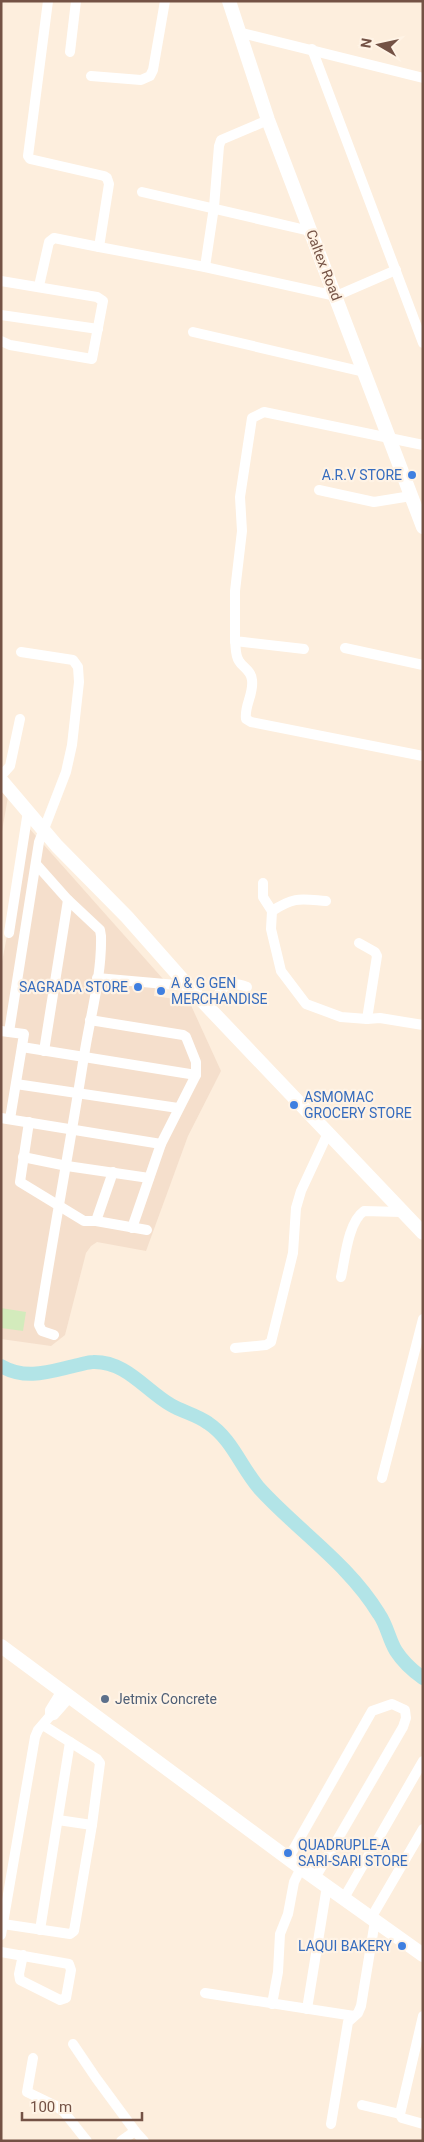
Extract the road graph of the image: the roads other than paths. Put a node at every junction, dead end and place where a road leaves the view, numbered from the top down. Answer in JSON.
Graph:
{"nodes":[{"id":1,"x":48,"y":1,"type":"edge"},
{"id":2,"x":76,"y":1,"type":"edge"},
{"id":3,"x":165,"y":1,"type":"edge"},
{"id":4,"x":229,"y":1,"type":"edge"},
{"id":5,"x":238,"y":32,"type":"junction"},
{"id":6,"x":312,"y":50,"type":"junction"},
{"id":7,"x":70,"y":52,"type":"dead end"},
{"id":8,"x":91,"y":76,"type":"dead end"},
{"id":9,"x":423,"y":78,"type":"edge"},
{"id":10,"x":268,"y":120,"type":"junction"},
{"id":11,"x":142,"y":192,"type":"dead end"},
{"id":12,"x":214,"y":207,"type":"junction"},
{"id":13,"x":310,"y":231,"type":"junction"},
{"id":14,"x":99,"y":247,"type":"junction"},
{"id":15,"x":205,"y":267,"type":"junction"},
{"id":16,"x":396,"y":270,"type":"junction"},
{"id":17,"x":1,"y":281,"type":"edge"},
{"id":18,"x":39,"y":286,"type":"junction"},
{"id":19,"x":336,"y":296,"type":"junction"},
{"id":20,"x":1,"y":315,"type":"edge"},
{"id":21,"x":98,"y":329,"type":"junction"},
{"id":22,"x":421,"y":331,"type":"edge"},
{"id":23,"x":193,"y":332,"type":"dead end"},
{"id":24,"x":1,"y":340,"type":"edge"},
{"id":25,"x":423,"y":343,"type":"edge"},
{"id":26,"x":364,"y":372,"type":"junction"},
{"id":27,"x":390,"y":438,"type":"junction"},
{"id":28,"x":423,"y":445,"type":"edge"},
{"id":29,"x":319,"y":490,"type":"dead end"},
{"id":30,"x":411,"y":496,"type":"junction"},
{"id":31,"x":423,"y":527,"type":"edge"},
{"id":32,"x":235,"y":641,"type":"junction"},
{"id":33,"x":345,"y":648,"type":"dead end"},
{"id":34,"x":304,"y":649,"type":"dead end"},
{"id":35,"x":21,"y":652,"type":"dead end"},
{"id":36,"x":423,"y":665,"type":"edge"},
{"id":37,"x":20,"y":720,"type":"dead end"},
{"id":38,"x":423,"y":756,"type":"edge"},
{"id":39,"x":1,"y":776,"type":"edge"},
{"id":40,"x":1,"y":780,"type":"edge"},
{"id":41,"x":28,"y":810,"type":"junction"},
{"id":42,"x":43,"y":829,"type":"junction"},
{"id":43,"x":36,"y":864,"type":"junction"},
{"id":44,"x":263,"y":883,"type":"dead end"},
{"id":45,"x":68,"y":900,"type":"junction"},
{"id":46,"x":326,"y":901,"type":"dead end"},
{"id":47,"x":272,"y":911,"type":"junction"},
{"id":48,"x":9,"y":932,"type":"dead end"},
{"id":49,"x":359,"y":943,"type":"dead end"},
{"id":50,"x":97,"y":978,"type":"junction"},
{"id":51,"x":188,"y":986,"type":"junction"},
{"id":52,"x":247,"y":986,"type":"dead end"},
{"id":53,"x":210,"y":1009,"type":"junction"},
{"id":54,"x":367,"y":1019,"type":"junction"},
{"id":55,"x":90,"y":1020,"type":"junction"},
{"id":56,"x":423,"y":1024,"type":"edge"},
{"id":57,"x":5,"y":1032,"type":"edge"},
{"id":58,"x":22,"y":1047,"type":"junction"},
{"id":59,"x":44,"y":1051,"type":"junction"},
{"id":60,"x":84,"y":1056,"type":"junction"},
{"id":61,"x":196,"y":1075,"type":"junction"},
{"id":62,"x":16,"y":1084,"type":"junction"},
{"id":63,"x":78,"y":1092,"type":"junction"},
{"id":64,"x":178,"y":1108,"type":"junction"},
{"id":65,"x":5,"y":1118,"type":"edge"},
{"id":66,"x":29,"y":1122,"type":"junction"},
{"id":67,"x":73,"y":1129,"type":"junction"},
{"id":68,"x":328,"y":1133,"type":"junction"},
{"id":69,"x":161,"y":1144,"type":"junction"},
{"id":70,"x":23,"y":1157,"type":"junction"},
{"id":71,"x":67,"y":1166,"type":"junction"},
{"id":72,"x":113,"y":1172,"type":"junction"},
{"id":73,"x":149,"y":1178,"type":"junction"},
{"id":74,"x":58,"y":1205,"type":"junction"},
{"id":75,"x":401,"y":1212,"type":"junction"},
{"id":76,"x":96,"y":1221,"type":"junction"},
{"id":77,"x":132,"y":1228,"type":"junction"},
{"id":78,"x":146,"y":1230,"type":"dead end"},
{"id":79,"x":423,"y":1233,"type":"edge"},
{"id":80,"x":341,"y":1277,"type":"dead end"},
{"id":81,"x":423,"y":1319,"type":"edge"},
{"id":82,"x":54,"y":1336,"type":"dead end"},
{"id":83,"x":236,"y":1348,"type":"dead end"},
{"id":84,"x":382,"y":1478,"type":"dead end"},
{"id":85,"x":1,"y":1646,"type":"edge"},
{"id":86,"x":65,"y":1695,"type":"junction"},
{"id":87,"x":43,"y":1725,"type":"junction"},
{"id":88,"x":70,"y":1742,"type":"junction"},
{"id":89,"x":423,"y":1761,"type":"edge"},
{"id":90,"x":58,"y":1820,"type":"junction"},
{"id":91,"x":92,"y":1825,"type":"junction"},
{"id":92,"x":423,"y":1829,"type":"edge"},
{"id":93,"x":288,"y":1859,"type":"junction"},
{"id":94,"x":301,"y":1868,"type":"junction"},
{"id":95,"x":321,"y":1882,"type":"junction"},
{"id":96,"x":344,"y":1898,"type":"junction"},
{"id":97,"x":373,"y":1920,"type":"junction"},
{"id":98,"x":3,"y":1924,"type":"junction"},
{"id":99,"x":40,"y":1930,"type":"junction"},
{"id":100,"x":1,"y":1935,"type":"edge"},
{"id":101,"x":1,"y":1952,"type":"edge"},
{"id":102,"x":423,"y":1955,"type":"edge"},
{"id":103,"x":23,"y":1956,"type":"junction"},
{"id":104,"x":205,"y":1993,"type":"dead end"},
{"id":105,"x":272,"y":2004,"type":"junction"},
{"id":106,"x":307,"y":2010,"type":"junction"},
{"id":107,"x":354,"y":2016,"type":"junction"},
{"id":108,"x":423,"y":2016,"type":"edge"},
{"id":109,"x":74,"y":2044,"type":"dead end"},
{"id":110,"x":33,"y":2058,"type":"dead end"},
{"id":111,"x":362,"y":2105,"type":"dead end"},
{"id":112,"x":400,"y":2114,"type":"junction"},
{"id":113,"x":331,"y":2124,"type":"dead end"},
{"id":114,"x":423,"y":2124,"type":"edge"},
{"id":115,"x":135,"y":2131,"type":"junction"},
{"id":116,"x":87,"y":2141,"type":"edge"},
{"id":117,"x":121,"y":2141,"type":"edge"},
{"id":118,"x":144,"y":2141,"type":"edge"}],
"edges":[{"from":1,"to":14,"type":"street"},
{"from":2,"to":7,"type":"street"},
{"from":3,"to":8,"type":"street"},
{"from":4,"to":5,"type":"street","name":"Caltex Road"},
{"from":5,"to":6,"type":"street"},
{"from":5,"to":10,"type":"street","name":"Caltex Road"},
{"from":6,"to":9,"type":"street"},
{"from":6,"to":16,"type":"street"},
{"from":10,"to":12,"type":"street"},
{"from":10,"to":13,"type":"street","name":"Caltex Road"},
{"from":11,"to":12,"type":"street"},
{"from":12,"to":13,"type":"street"},
{"from":12,"to":15,"type":"street"},
{"from":13,"to":19,"type":"street","name":"Caltex Road"},
{"from":14,"to":15,"type":"street"},
{"from":14,"to":18,"type":"street"},
{"from":15,"to":19,"type":"street"},
{"from":16,"to":19,"type":"street"},
{"from":16,"to":22,"type":"street"},
{"from":17,"to":18,"type":"street"},
{"from":18,"to":21,"type":"street"},
{"from":19,"to":26,"type":"street","name":"Caltex Road"},
{"from":20,"to":21,"type":"street"},
{"from":21,"to":24,"type":"street"},
{"from":22,"to":25,"type":"street"},
{"from":23,"to":26,"type":"street"},
{"from":26,"to":27,"type":"street","name":"Caltex Road"},
{"from":27,"to":28,"type":"street"},
{"from":27,"to":30,"type":"street","name":"Caltex Road"},
{"from":27,"to":32,"type":"street"},
{"from":29,"to":30,"type":"street"},
{"from":30,"to":31,"type":"street","name":"Caltex Road"},
{"from":32,"to":34,"type":"street"},
{"from":32,"to":38,"type":"street"},
{"from":33,"to":36,"type":"street"},
{"from":35,"to":42,"type":"street"},
{"from":37,"to":39,"type":"street"},
{"from":40,"to":41,"type":"street"},
{"from":41,"to":42,"type":"street"},
{"from":41,"to":48,"type":"street"},
{"from":42,"to":43,"type":"street"},
{"from":42,"to":51,"type":"street"},
{"from":43,"to":45,"type":"street"},
{"from":43,"to":57,"type":"street"},
{"from":44,"to":47,"type":"street"},
{"from":45,"to":50,"type":"street"},
{"from":45,"to":59,"type":"street"},
{"from":46,"to":47,"type":"street"},
{"from":47,"to":54,"type":"street"},
{"from":49,"to":54,"type":"street"},
{"from":50,"to":51,"type":"street"},
{"from":50,"to":55,"type":"street"},
{"from":51,"to":53,"type":"street"},
{"from":52,"to":53,"type":"street"},
{"from":53,"to":68,"type":"street"},
{"from":54,"to":56,"type":"street"},
{"from":55,"to":60,"type":"street"},
{"from":55,"to":61,"type":"street"},
{"from":57,"to":58,"type":"street"},
{"from":58,"to":59,"type":"street"},
{"from":58,"to":62,"type":"street"},
{"from":59,"to":60,"type":"street"},
{"from":60,"to":61,"type":"street"},
{"from":60,"to":63,"type":"street"},
{"from":61,"to":64,"type":"street"},
{"from":62,"to":63,"type":"street"},
{"from":62,"to":65,"type":"street"},
{"from":63,"to":64,"type":"street"},
{"from":63,"to":67,"type":"street"},
{"from":64,"to":69,"type":"street"},
{"from":65,"to":66,"type":"street"},
{"from":66,"to":67,"type":"street"},
{"from":66,"to":70,"type":"street"},
{"from":67,"to":69,"type":"street"},
{"from":67,"to":71,"type":"street"},
{"from":68,"to":75,"type":"street"},
{"from":68,"to":83,"type":"street"},
{"from":69,"to":73,"type":"street"},
{"from":70,"to":71,"type":"street"},
{"from":70,"to":74,"type":"street"},
{"from":71,"to":72,"type":"street"},
{"from":71,"to":74,"type":"street"},
{"from":72,"to":73,"type":"street"},
{"from":72,"to":76,"type":"street"},
{"from":73,"to":77,"type":"street"},
{"from":74,"to":76,"type":"street"},
{"from":74,"to":82,"type":"street"},
{"from":75,"to":79,"type":"street"},
{"from":75,"to":80,"type":"street"},
{"from":76,"to":77,"type":"street"},
{"from":77,"to":78,"type":"street"},
{"from":81,"to":84,"type":"street"},
{"from":85,"to":86,"type":"street"},
{"from":86,"to":87,"type":"street"},
{"from":86,"to":93,"type":"street"},
{"from":87,"to":88,"type":"street"},
{"from":87,"to":98,"type":"street"},
{"from":88,"to":90,"type":"street"},
{"from":88,"to":91,"type":"street"},
{"from":89,"to":96,"type":"street"},
{"from":90,"to":91,"type":"street"},
{"from":90,"to":99,"type":"street"},
{"from":91,"to":99,"type":"street"},
{"from":92,"to":97,"type":"street"},
{"from":93,"to":94,"type":"street"},
{"from":93,"to":95,"type":"street"},
{"from":94,"to":95,"type":"street"},
{"from":94,"to":105,"type":"street"},
{"from":95,"to":96,"type":"street"},
{"from":95,"to":106,"type":"street"},
{"from":96,"to":97,"type":"street"},
{"from":97,"to":102,"type":"street"},
{"from":97,"to":107,"type":"street"},
{"from":98,"to":99,"type":"street"},
{"from":98,"to":100,"type":"street"},
{"from":101,"to":103,"type":"street"},
{"from":103,"to":103,"type":"street"},
{"from":104,"to":105,"type":"street"},
{"from":105,"to":106,"type":"street"},
{"from":106,"to":107,"type":"street"},
{"from":107,"to":113,"type":"street"},
{"from":108,"to":112,"type":"street"},
{"from":109,"to":115,"type":"street"},
{"from":110,"to":116,"type":"street"},
{"from":111,"to":112,"type":"street"},
{"from":112,"to":114,"type":"street"},
{"from":115,"to":117,"type":"street"},
{"from":115,"to":118,"type":"street"}]}
